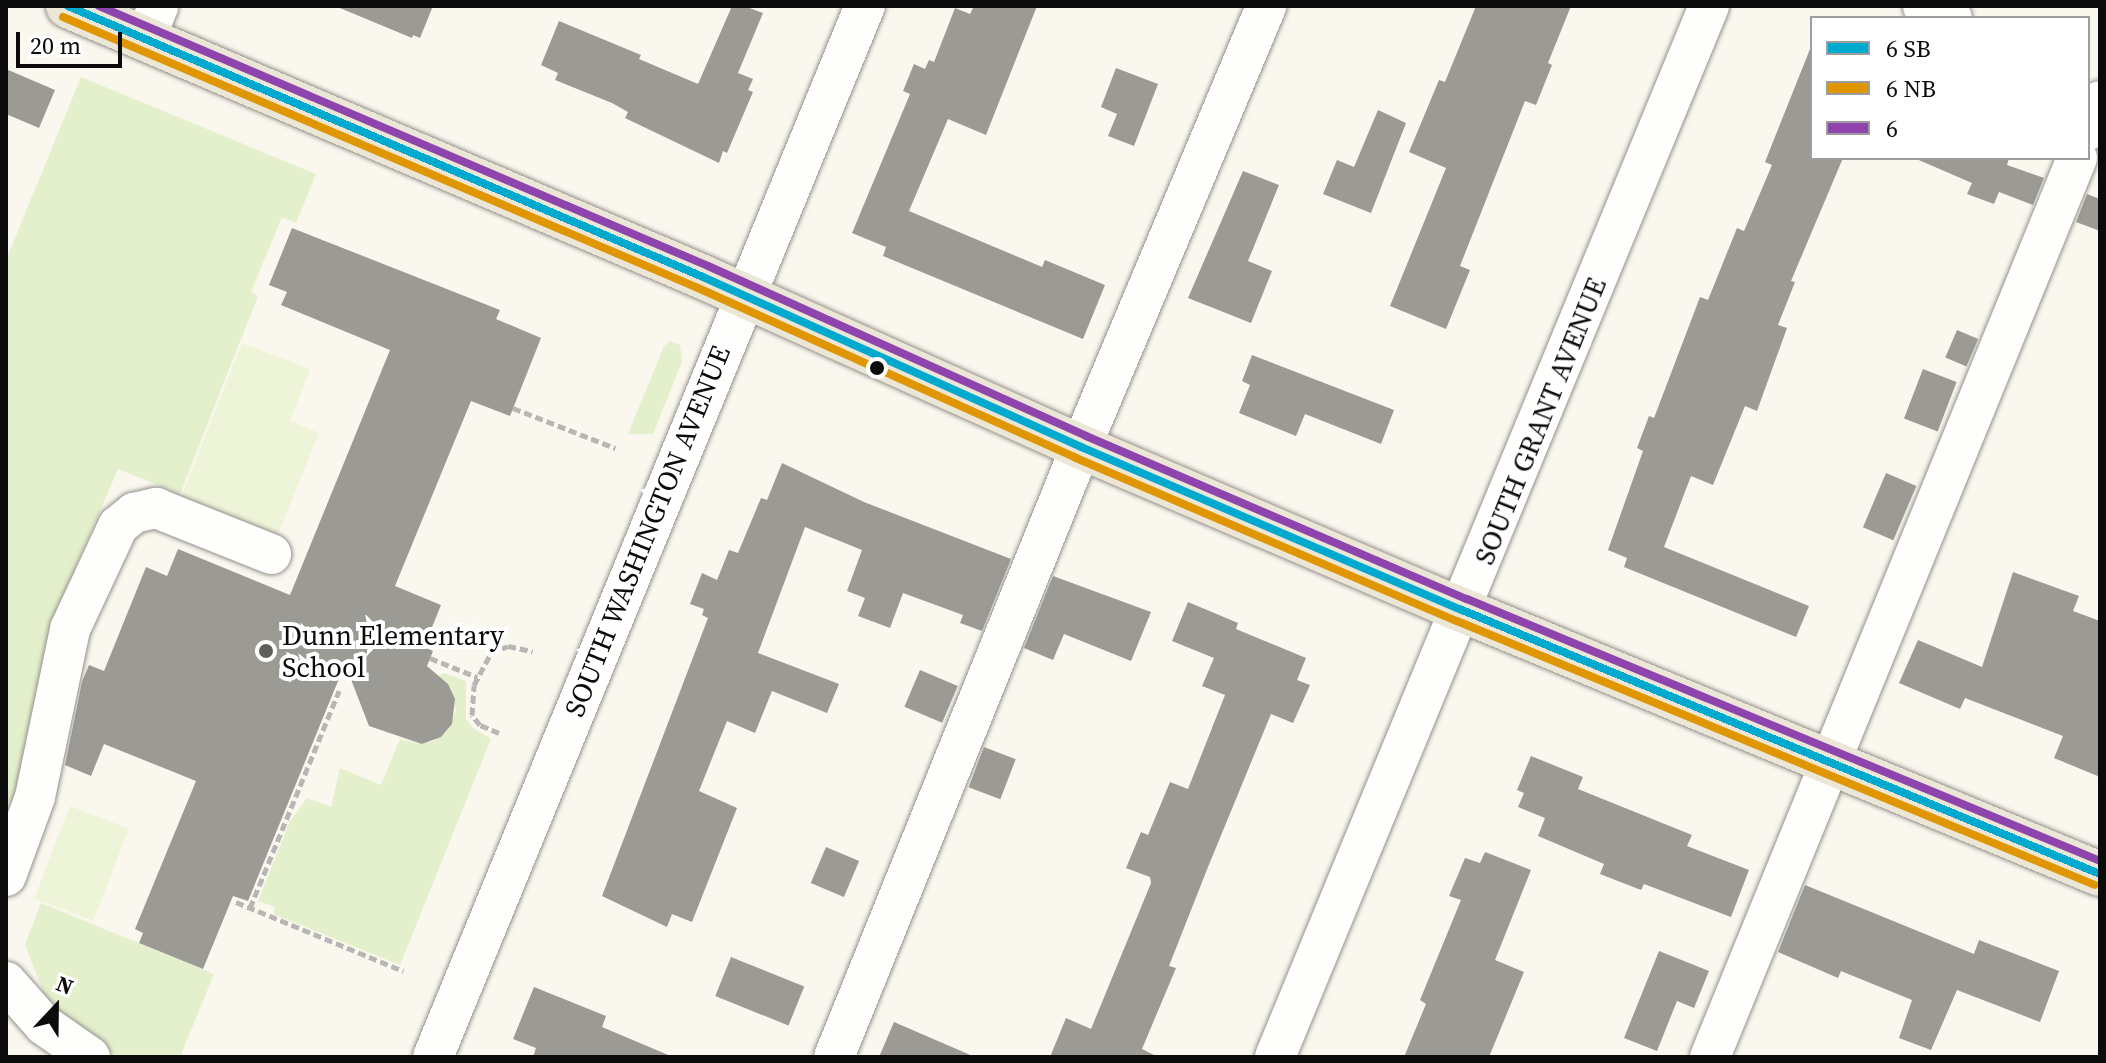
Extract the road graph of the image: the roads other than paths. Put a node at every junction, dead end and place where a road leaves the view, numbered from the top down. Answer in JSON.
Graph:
{"nodes":[{"id":1,"x":68,"y":6,"type":"edge"},
{"id":2,"x":1266,"y":6,"type":"edge"},
{"id":3,"x":1709,"y":6,"type":"edge"},
{"id":4,"x":1923,"y":6,"type":"edge"},
{"id":5,"x":854,"y":9,"type":"edge"},
{"id":6,"x":1947,"y":16,"type":"edge"},
{"id":7,"x":152,"y":22,"type":"edge"},
{"id":8,"x":2100,"y":101,"type":"edge"},
{"id":9,"x":2090,"y":125,"type":"edge"},
{"id":10,"x":2076,"y":160,"type":"edge"},
{"id":11,"x":745,"y":296,"type":"junction"},
{"id":12,"x":1081,"y":447,"type":"junction"},
{"id":13,"x":271,"y":554,"type":"dead end"},
{"id":14,"x":1462,"y":610,"type":"junction"},
{"id":15,"x":1831,"y":764,"type":"junction"},
{"id":16,"x":2100,"y":874,"type":"edge"},
{"id":17,"x":6,"y":876,"type":"edge"},
{"id":18,"x":6,"y":982,"type":"edge"},
{"id":19,"x":90,"y":1057,"type":"edge"},
{"id":20,"x":433,"y":1057,"type":"edge"},
{"id":21,"x":834,"y":1057,"type":"edge"},
{"id":22,"x":1275,"y":1057,"type":"edge"},
{"id":23,"x":1710,"y":1057,"type":"edge"}],
"edges":[{"from":1,"to":7,"type":"main road"},
{"from":2,"to":12,"type":"street"},
{"from":3,"to":14,"type":"street","name":"SOUTH GRANT AVENUE"},
{"from":4,"to":6,"type":"street"},
{"from":5,"to":11,"type":"street","name":"SOUTH WASHINGTON AVENUE"},
{"from":7,"to":11,"type":"main road"},
{"from":8,"to":9,"type":"street"},
{"from":10,"to":15,"type":"street"},
{"from":11,"to":12,"type":"main road"},
{"from":11,"to":20,"type":"street","name":"SOUTH WASHINGTON AVENUE"},
{"from":12,"to":14,"type":"main road"},
{"from":12,"to":21,"type":"street"},
{"from":13,"to":17,"type":"street"},
{"from":14,"to":15,"type":"main road"},
{"from":14,"to":22,"type":"street","name":"SOUTH GRANT AVENUE"},
{"from":15,"to":16,"type":"main road"},
{"from":15,"to":23,"type":"street"},
{"from":18,"to":19,"type":"street"}]}
